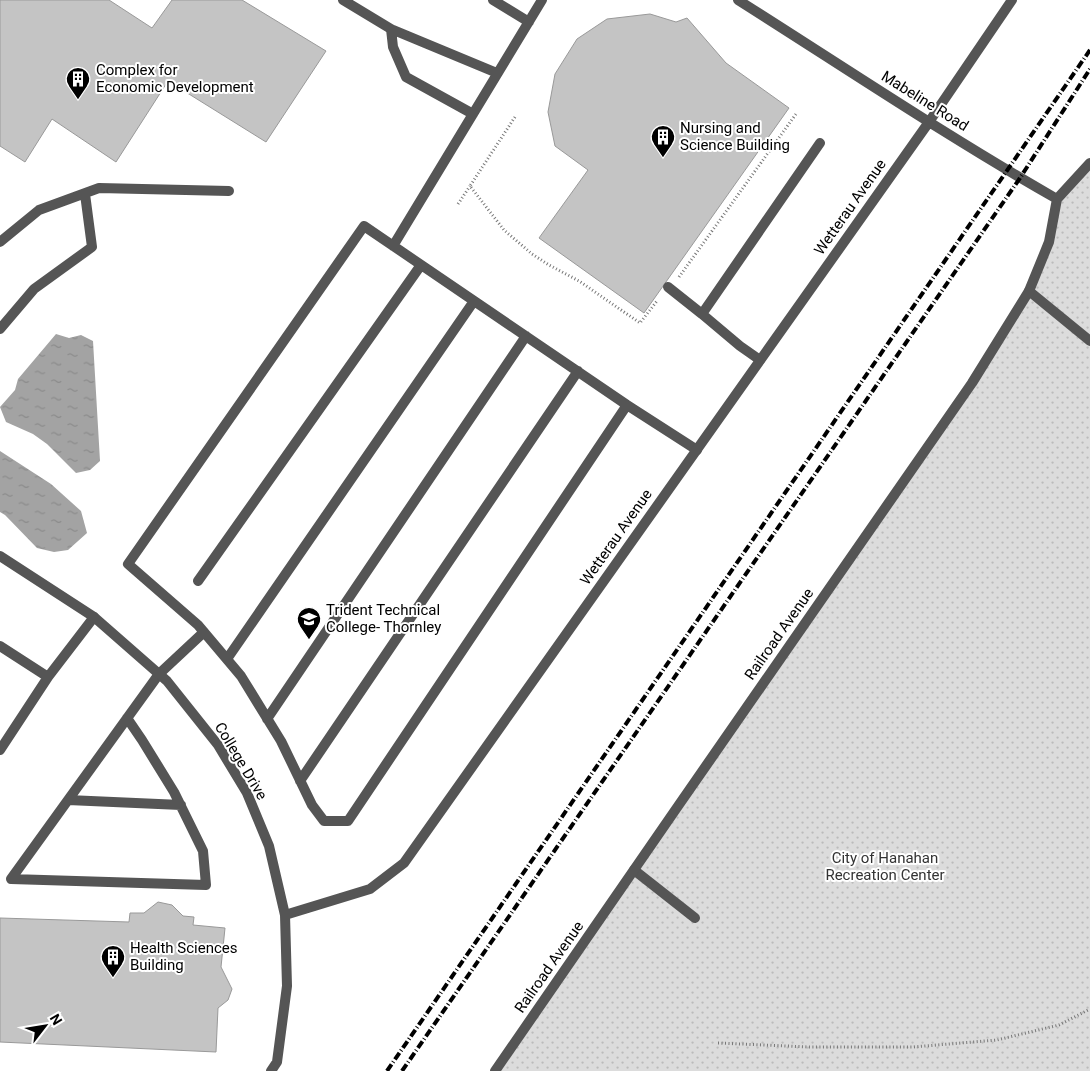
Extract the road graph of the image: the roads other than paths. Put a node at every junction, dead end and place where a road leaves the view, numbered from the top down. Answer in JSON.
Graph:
{"nodes":[{"id":1,"x":344,"y":0,"type":"edge"},
{"id":2,"x":493,"y":0,"type":"edge"},
{"id":3,"x":542,"y":0,"type":"edge"},
{"id":4,"x":738,"y":0,"type":"edge"},
{"id":5,"x":1012,"y":0,"type":"edge"},
{"id":6,"x":529,"y":22,"type":"junction"},
{"id":7,"x":391,"y":29,"type":"junction"},
{"id":8,"x":498,"y":73,"type":"junction"},
{"id":9,"x":472,"y":114,"type":"junction"},
{"id":10,"x":929,"y":122,"type":"junction"},
{"id":11,"x":820,"y":143,"type":"dead end"},
{"id":12,"x":1090,"y":163,"type":"edge"},
{"id":13,"x":228,"y":191,"type":"dead end"},
{"id":14,"x":85,"y":194,"type":"junction"},
{"id":15,"x":1057,"y":199,"type":"junction"},
{"id":16,"x":0,"y":242,"type":"edge"},
{"id":17,"x":392,"y":246,"type":"junction"},
{"id":18,"x":421,"y":265,"type":"junction"},
{"id":19,"x":668,"y":287,"type":"dead end"},
{"id":20,"x":1029,"y":291,"type":"junction"},
{"id":21,"x":474,"y":301,"type":"junction"},
{"id":22,"x":702,"y":314,"type":"junction"},
{"id":23,"x":0,"y":329,"type":"edge"},
{"id":24,"x":526,"y":336,"type":"junction"},
{"id":25,"x":1090,"y":341,"type":"edge"},
{"id":26,"x":760,"y":360,"type":"junction"},
{"id":27,"x":578,"y":372,"type":"junction"},
{"id":28,"x":627,"y":405,"type":"junction"},
{"id":29,"x":697,"y":450,"type":"junction"},
{"id":30,"x":0,"y":556,"type":"edge"},
{"id":31,"x":198,"y":581,"type":"dead end"},
{"id":32,"x":94,"y":617,"type":"junction"},
{"id":33,"x":204,"y":632,"type":"junction"},
{"id":34,"x":0,"y":646,"type":"edge"},
{"id":35,"x":227,"y":659,"type":"junction"},
{"id":36,"x":159,"y":674,"type":"junction"},
{"id":37,"x":48,"y":677,"type":"junction"},
{"id":38,"x":127,"y":718,"type":"junction"},
{"id":39,"x":268,"y":719,"type":"junction"},
{"id":40,"x":2,"y":743,"type":"edge"},
{"id":41,"x":300,"y":781,"type":"junction"},
{"id":42,"x":68,"y":800,"type":"junction"},
{"id":43,"x":181,"y":805,"type":"junction"},
{"id":44,"x":634,"y":870,"type":"junction"},
{"id":45,"x":286,"y":915,"type":"junction"},
{"id":46,"x":696,"y":918,"type":"dead end"},
{"id":47,"x":271,"y":1071,"type":"edge"},
{"id":48,"x":495,"y":1071,"type":"edge"}],
"edges":[{"from":1,"to":7,"type":"street"},
{"from":2,"to":6,"type":"street"},
{"from":3,"to":6,"type":"street"},
{"from":4,"to":10,"type":"street","name":"Mabeline Road"},
{"from":5,"to":10,"type":"street","name":"Wetterau Avenue"},
{"from":6,"to":8,"type":"street"},
{"from":7,"to":8,"type":"street"},
{"from":7,"to":9,"type":"street"},
{"from":8,"to":9,"type":"street"},
{"from":9,"to":17,"type":"street"},
{"from":10,"to":15,"type":"street","name":"Mabeline Road"},
{"from":10,"to":26,"type":"street","name":"Wetterau Avenue"},
{"from":11,"to":22,"type":"street"},
{"from":12,"to":15,"type":"street"},
{"from":13,"to":14,"type":"street"},
{"from":14,"to":16,"type":"street"},
{"from":14,"to":23,"type":"street"},
{"from":15,"to":20,"type":"street","name":"Railroad Avenue"},
{"from":17,"to":18,"type":"street"},
{"from":17,"to":33,"type":"street"},
{"from":18,"to":21,"type":"street"},
{"from":18,"to":31,"type":"street"},
{"from":19,"to":22,"type":"street"},
{"from":20,"to":25,"type":"street"},
{"from":20,"to":44,"type":"street","name":"Railroad Avenue"},
{"from":21,"to":24,"type":"street"},
{"from":21,"to":35,"type":"street"},
{"from":22,"to":26,"type":"street"},
{"from":24,"to":27,"type":"street"},
{"from":24,"to":39,"type":"street"},
{"from":26,"to":29,"type":"street","name":"Wetterau Avenue"},
{"from":27,"to":28,"type":"street"},
{"from":27,"to":41,"type":"street"},
{"from":28,"to":29,"type":"street"},
{"from":28,"to":41,"type":"street"},
{"from":29,"to":45,"type":"street","name":"Wetterau Avenue"},
{"from":30,"to":32,"type":"street","name":"College Drive"},
{"from":32,"to":36,"type":"street","name":"College Drive"},
{"from":32,"to":37,"type":"street"},
{"from":33,"to":35,"type":"street"},
{"from":33,"to":36,"type":"street"},
{"from":34,"to":37,"type":"street"},
{"from":35,"to":39,"type":"street"},
{"from":36,"to":38,"type":"street"},
{"from":36,"to":45,"type":"street","name":"College Drive"},
{"from":37,"to":40,"type":"street"},
{"from":38,"to":42,"type":"street"},
{"from":38,"to":43,"type":"street"},
{"from":39,"to":41,"type":"street"},
{"from":42,"to":43,"type":"street"},
{"from":42,"to":43,"type":"street"},
{"from":44,"to":46,"type":"street"},
{"from":44,"to":48,"type":"street","name":"Railroad Avenue"},
{"from":45,"to":47,"type":"street","name":"College Drive"}]}
